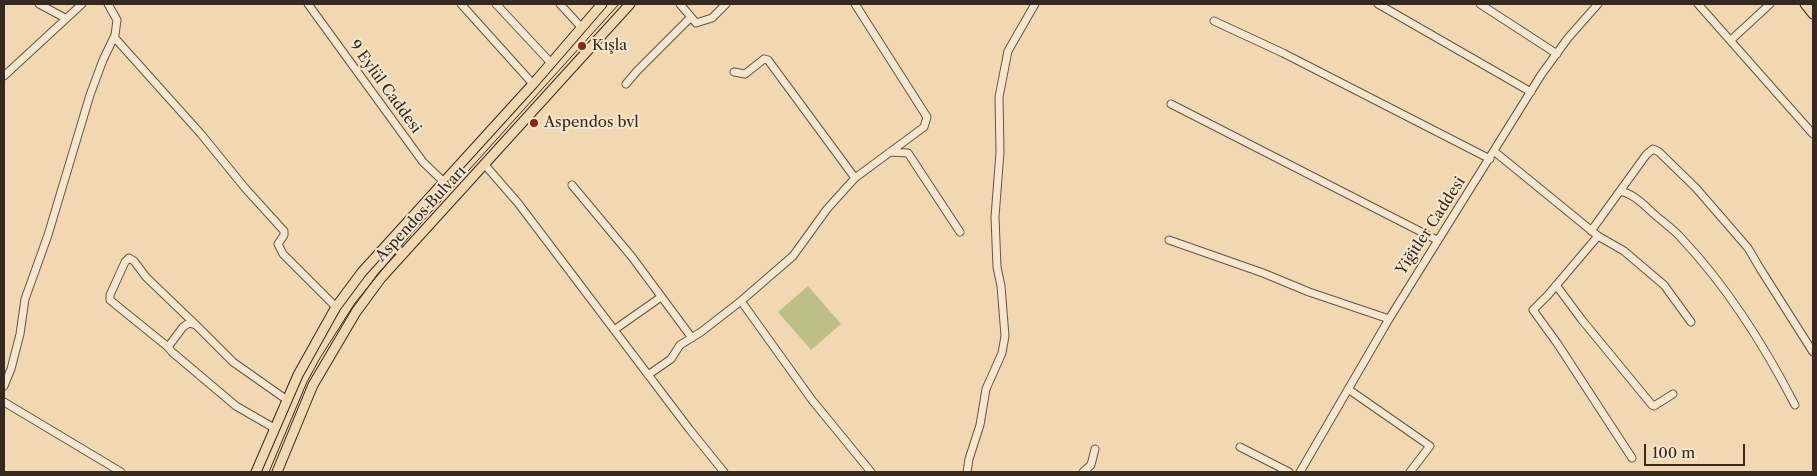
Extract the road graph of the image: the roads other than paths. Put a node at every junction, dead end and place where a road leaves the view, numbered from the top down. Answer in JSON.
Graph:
{"nodes":[{"id":1,"x":39,"y":4,"type":"edge"},
{"id":2,"x":82,"y":4,"type":"edge"},
{"id":3,"x":108,"y":4,"type":"edge"},
{"id":4,"x":308,"y":4,"type":"edge"},
{"id":5,"x":461,"y":4,"type":"edge"},
{"id":6,"x":496,"y":4,"type":"edge"},
{"id":7,"x":560,"y":4,"type":"edge"},
{"id":8,"x":602,"y":4,"type":"edge"},
{"id":9,"x":630,"y":4,"type":"edge"},
{"id":10,"x":680,"y":4,"type":"edge"},
{"id":11,"x":726,"y":4,"type":"edge"},
{"id":12,"x":855,"y":4,"type":"edge"},
{"id":13,"x":1035,"y":4,"type":"edge"},
{"id":14,"x":1378,"y":4,"type":"edge"},
{"id":15,"x":1480,"y":4,"type":"edge"},
{"id":16,"x":1598,"y":4,"type":"edge"},
{"id":17,"x":1698,"y":4,"type":"edge"},
{"id":18,"x":1770,"y":4,"type":"edge"},
{"id":19,"x":1805,"y":4,"type":"edge"},
{"id":20,"x":1813,"y":14,"type":"edge"},
{"id":21,"x":691,"y":17,"type":"junction"},
{"id":22,"x":65,"y":18,"type":"junction"},
{"id":23,"x":1214,"y":21,"type":"dead end"},
{"id":24,"x":581,"y":27,"type":"junction"},
{"id":25,"x":114,"y":38,"type":"junction"},
{"id":26,"x":1731,"y":40,"type":"junction"},
{"id":27,"x":1557,"y":54,"type":"junction"},
{"id":28,"x":551,"y":63,"type":"junction"},
{"id":29,"x":734,"y":72,"type":"dead end"},
{"id":30,"x":4,"y":76,"type":"edge"},
{"id":31,"x":533,"y":84,"type":"junction"},
{"id":32,"x":626,"y":84,"type":"dead end"},
{"id":33,"x":1531,"y":92,"type":"junction"},
{"id":34,"x":1171,"y":104,"type":"dead end"},
{"id":35,"x":1813,"y":134,"type":"edge"},
{"id":36,"x":890,"y":152,"type":"junction"},
{"id":37,"x":1495,"y":152,"type":"junction"},
{"id":38,"x":1490,"y":159,"type":"junction"},
{"id":39,"x":485,"y":165,"type":"junction"},
{"id":40,"x":855,"y":178,"type":"junction"},
{"id":41,"x":445,"y":183,"type":"junction"},
{"id":42,"x":572,"y":185,"type":"dead end"},
{"id":43,"x":1620,"y":191,"type":"junction"},
{"id":44,"x":1591,"y":231,"type":"junction"},
{"id":45,"x":960,"y":232,"type":"dead end"},
{"id":46,"x":1598,"y":236,"type":"junction"},
{"id":47,"x":1169,"y":240,"type":"dead end"},
{"id":48,"x":1437,"y":240,"type":"junction"},
{"id":49,"x":1556,"y":285,"type":"junction"},
{"id":50,"x":661,"y":297,"type":"junction"},
{"id":51,"x":740,"y":301,"type":"junction"},
{"id":52,"x":336,"y":307,"type":"junction"},
{"id":53,"x":1388,"y":319,"type":"junction"},
{"id":54,"x":1691,"y":322,"type":"dead end"},
{"id":55,"x":196,"y":325,"type":"junction"},
{"id":56,"x":614,"y":330,"type":"junction"},
{"id":57,"x":692,"y":338,"type":"junction"},
{"id":58,"x":168,"y":347,"type":"junction"},
{"id":59,"x":1813,"y":352,"type":"edge"},
{"id":60,"x":648,"y":375,"type":"junction"},
{"id":61,"x":4,"y":386,"type":"edge"},
{"id":62,"x":1348,"y":389,"type":"junction"},
{"id":63,"x":1673,"y":394,"type":"dead end"},
{"id":64,"x":287,"y":400,"type":"junction"},
{"id":65,"x":4,"y":402,"type":"edge"},
{"id":66,"x":1796,"y":405,"type":"dead end"},
{"id":67,"x":274,"y":428,"type":"junction"},
{"id":68,"x":1240,"y":447,"type":"dead end"},
{"id":69,"x":1095,"y":449,"type":"dead end"},
{"id":70,"x":1632,"y":458,"type":"dead end"},
{"id":71,"x":121,"y":472,"type":"edge"},
{"id":72,"x":256,"y":472,"type":"edge"},
{"id":73,"x":277,"y":472,"type":"edge"},
{"id":74,"x":724,"y":472,"type":"edge"},
{"id":75,"x":871,"y":472,"type":"edge"},
{"id":76,"x":967,"y":472,"type":"edge"},
{"id":77,"x":1083,"y":472,"type":"edge"},
{"id":78,"x":1289,"y":472,"type":"edge"},
{"id":79,"x":1300,"y":472,"type":"edge"},
{"id":80,"x":1410,"y":472,"type":"edge"}],
"edges":[{"from":1,"to":22,"type":"street"},
{"from":2,"to":22,"type":"street"},
{"from":3,"to":25,"type":"street"},
{"from":4,"to":41,"type":"street","name":"9 Eylül Caddesi"},
{"from":5,"to":31,"type":"street"},
{"from":6,"to":28,"type":"street"},
{"from":7,"to":24,"type":"street"},
{"from":8,"to":24,"type":"main road","name":"Aspendos Bulvarı"},
{"from":9,"to":39,"type":"main road","name":"Aspendos Bulvarı"},
{"from":10,"to":21,"type":"street"},
{"from":11,"to":21,"type":"street"},
{"from":12,"to":36,"type":"street"},
{"from":13,"to":76,"type":"street"},
{"from":14,"to":33,"type":"street"},
{"from":15,"to":27,"type":"street"},
{"from":16,"to":27,"type":"street","name":"Yiğitler Caddesi"},
{"from":17,"to":26,"type":"street"},
{"from":18,"to":26,"type":"street"},
{"from":19,"to":20,"type":"main road"},
{"from":21,"to":32,"type":"street"},
{"from":22,"to":30,"type":"street"},
{"from":23,"to":38,"type":"street"},
{"from":24,"to":28,"type":"main road","name":"Aspendos Bulvarı"},
{"from":25,"to":52,"type":"street"},
{"from":25,"to":61,"type":"street"},
{"from":26,"to":35,"type":"street"},
{"from":27,"to":33,"type":"street","name":"Yiğitler Caddesi"},
{"from":28,"to":31,"type":"main road","name":"Aspendos Bulvarı"},
{"from":29,"to":40,"type":"street"},
{"from":31,"to":41,"type":"main road","name":"Aspendos Bulvarı"},
{"from":33,"to":37,"type":"street","name":"Yiğitler Caddesi"},
{"from":34,"to":48,"type":"street"},
{"from":36,"to":40,"type":"street"},
{"from":36,"to":45,"type":"street"},
{"from":37,"to":38,"type":"street","name":"Yiğitler Caddesi"},
{"from":37,"to":44,"type":"street"},
{"from":38,"to":48,"type":"street","name":"Yiğitler Caddesi"},
{"from":39,"to":56,"type":"street"},
{"from":39,"to":73,"type":"main road","name":"Aspendos Bulvarı"},
{"from":40,"to":51,"type":"street"},
{"from":41,"to":52,"type":"main road","name":"Aspendos Bulvarı"},
{"from":42,"to":50,"type":"street"},
{"from":43,"to":44,"type":"street"},
{"from":43,"to":59,"type":"street"},
{"from":43,"to":66,"type":"street"},
{"from":44,"to":46,"type":"street"},
{"from":46,"to":49,"type":"street"},
{"from":46,"to":54,"type":"street"},
{"from":47,"to":53,"type":"street"},
{"from":48,"to":53,"type":"street","name":"Yiğitler Caddesi"},
{"from":49,"to":63,"type":"street"},
{"from":49,"to":70,"type":"street"},
{"from":50,"to":56,"type":"street"},
{"from":50,"to":57,"type":"street"},
{"from":51,"to":57,"type":"street"},
{"from":51,"to":75,"type":"street"},
{"from":52,"to":64,"type":"main road","name":"Aspendos Bulvarı"},
{"from":53,"to":62,"type":"street","name":"Yiğitler Caddesi"},
{"from":55,"to":58,"type":"street"},
{"from":55,"to":58,"type":"street"},
{"from":55,"to":64,"type":"street"},
{"from":56,"to":60,"type":"street"},
{"from":57,"to":60,"type":"street"},
{"from":58,"to":67,"type":"street"},
{"from":60,"to":74,"type":"street"},
{"from":62,"to":79,"type":"street","name":"Yiğitler Caddesi"},
{"from":62,"to":80,"type":"street"},
{"from":64,"to":67,"type":"main road","name":"Aspendos Bulvarı"},
{"from":65,"to":71,"type":"street"},
{"from":67,"to":72,"type":"main road","name":"Aspendos Bulvarı"},
{"from":68,"to":78,"type":"street"},
{"from":69,"to":77,"type":"street"}]}
